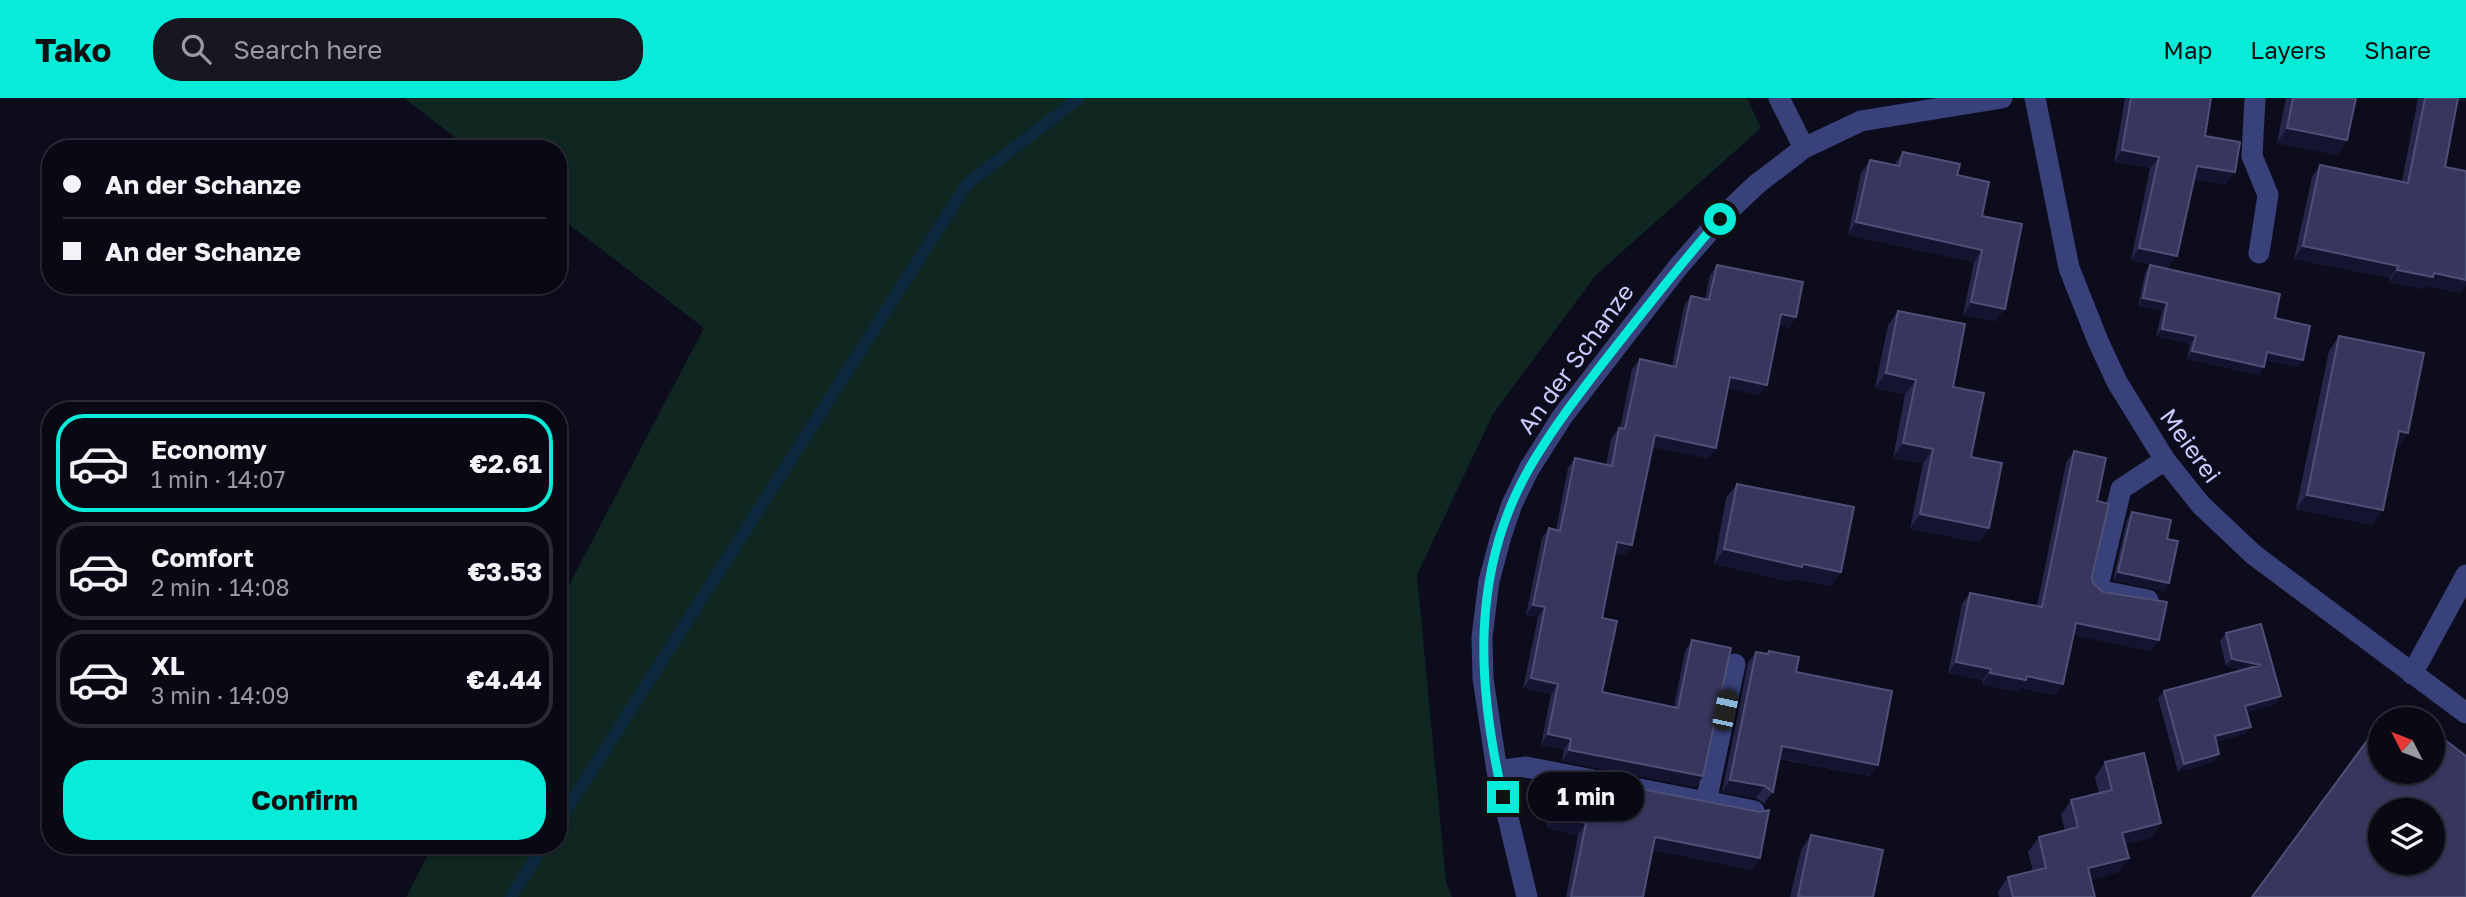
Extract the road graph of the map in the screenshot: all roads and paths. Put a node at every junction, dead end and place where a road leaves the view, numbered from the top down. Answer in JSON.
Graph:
{"nodes":[{"id":1,"x":1779,"y":98,"type":"edge"},
{"id":2,"x":2003,"y":98,"type":"edge"},
{"id":3,"x":2035,"y":98,"type":"edge"},
{"id":4,"x":2255,"y":98,"type":"edge"},
{"id":5,"x":1804,"y":148,"type":"junction"},
{"id":6,"x":2259,"y":253,"type":"dead end"},
{"id":7,"x":2165,"y":460,"type":"junction"},
{"id":8,"x":2466,"y":575,"type":"edge"},
{"id":9,"x":2156,"y":601,"type":"edge"},
{"id":10,"x":1735,"y":664,"type":"dead end"},
{"id":11,"x":2412,"y":674,"type":"junction"},
{"id":12,"x":2466,"y":713,"type":"edge"},
{"id":13,"x":1497,"y":771,"type":"junction"},
{"id":14,"x":1706,"y":802,"type":"junction"},
{"id":15,"x":1754,"y":811,"type":"edge"},
{"id":16,"x":1527,"y":897,"type":"edge"}],
"edges":[{"from":1,"to":5,"type":"street"},
{"from":2,"to":5,"type":"street","name":"An der Schanze"},
{"from":3,"to":7,"type":"street","name":"Meierei"},
{"from":4,"to":6,"type":"street"},
{"from":5,"to":13,"type":"street","name":"An der Schanze"},
{"from":7,"to":9,"type":"street"},
{"from":7,"to":11,"type":"street","name":"Meierei"},
{"from":8,"to":11,"type":"street"},
{"from":10,"to":14,"type":"street"},
{"from":11,"to":12,"type":"street","name":"Meierei"},
{"from":13,"to":14,"type":"street"},
{"from":13,"to":16,"type":"street","name":"An der Schanze"},
{"from":14,"to":15,"type":"street"}]}
